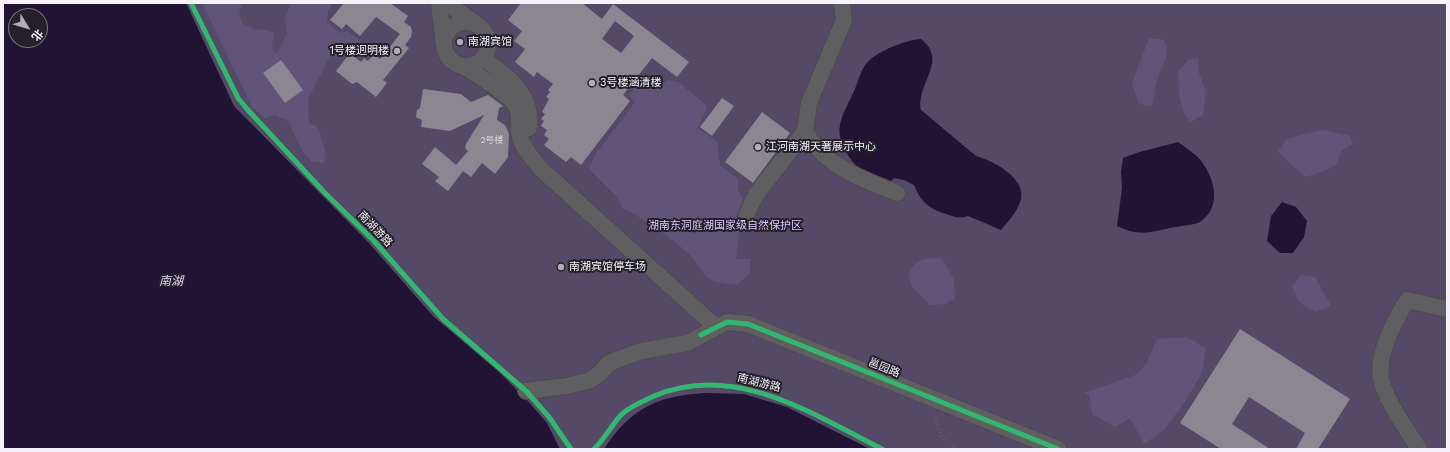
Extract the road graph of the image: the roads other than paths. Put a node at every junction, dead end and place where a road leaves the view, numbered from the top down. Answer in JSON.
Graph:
{"nodes":[{"id":1,"x":439,"y":3,"type":"edge"},
{"id":2,"x":447,"y":3,"type":"edge"},
{"id":3,"x":842,"y":5,"type":"dead end"},
{"id":4,"x":478,"y":25,"type":"junction"},
{"id":5,"x":444,"y":48,"type":"junction"},
{"id":6,"x":483,"y":58,"type":"junction"},
{"id":7,"x":463,"y":66,"type":"junction"},
{"id":8,"x":805,"y":131,"type":"junction"},
{"id":9,"x":897,"y":193,"type":"dead end"},
{"id":10,"x":746,"y":216,"type":"dead end"},
{"id":11,"x":1447,"y":309,"type":"edge"},
{"id":12,"x":722,"y":325,"type":"junction"},
{"id":13,"x":526,"y":391,"type":"dead end"},
{"id":14,"x":1058,"y":449,"type":"edge"},
{"id":15,"x":1419,"y":449,"type":"edge"}],
"edges":[{"from":1,"to":5,"type":"street"},
{"from":2,"to":4,"type":"street"},
{"from":3,"to":8,"type":"street"},
{"from":4,"to":5,"type":"street"},
{"from":4,"to":6,"type":"street"},
{"from":5,"to":7,"type":"street"},
{"from":6,"to":7,"type":"street"},
{"from":6,"to":12,"type":"street"},
{"from":7,"to":12,"type":"street"},
{"from":8,"to":9,"type":"street"},
{"from":8,"to":10,"type":"street"},
{"from":11,"to":15,"type":"street"},
{"from":12,"to":13,"type":"street"},
{"from":12,"to":14,"type":"street","name":"邕园路"}]}
